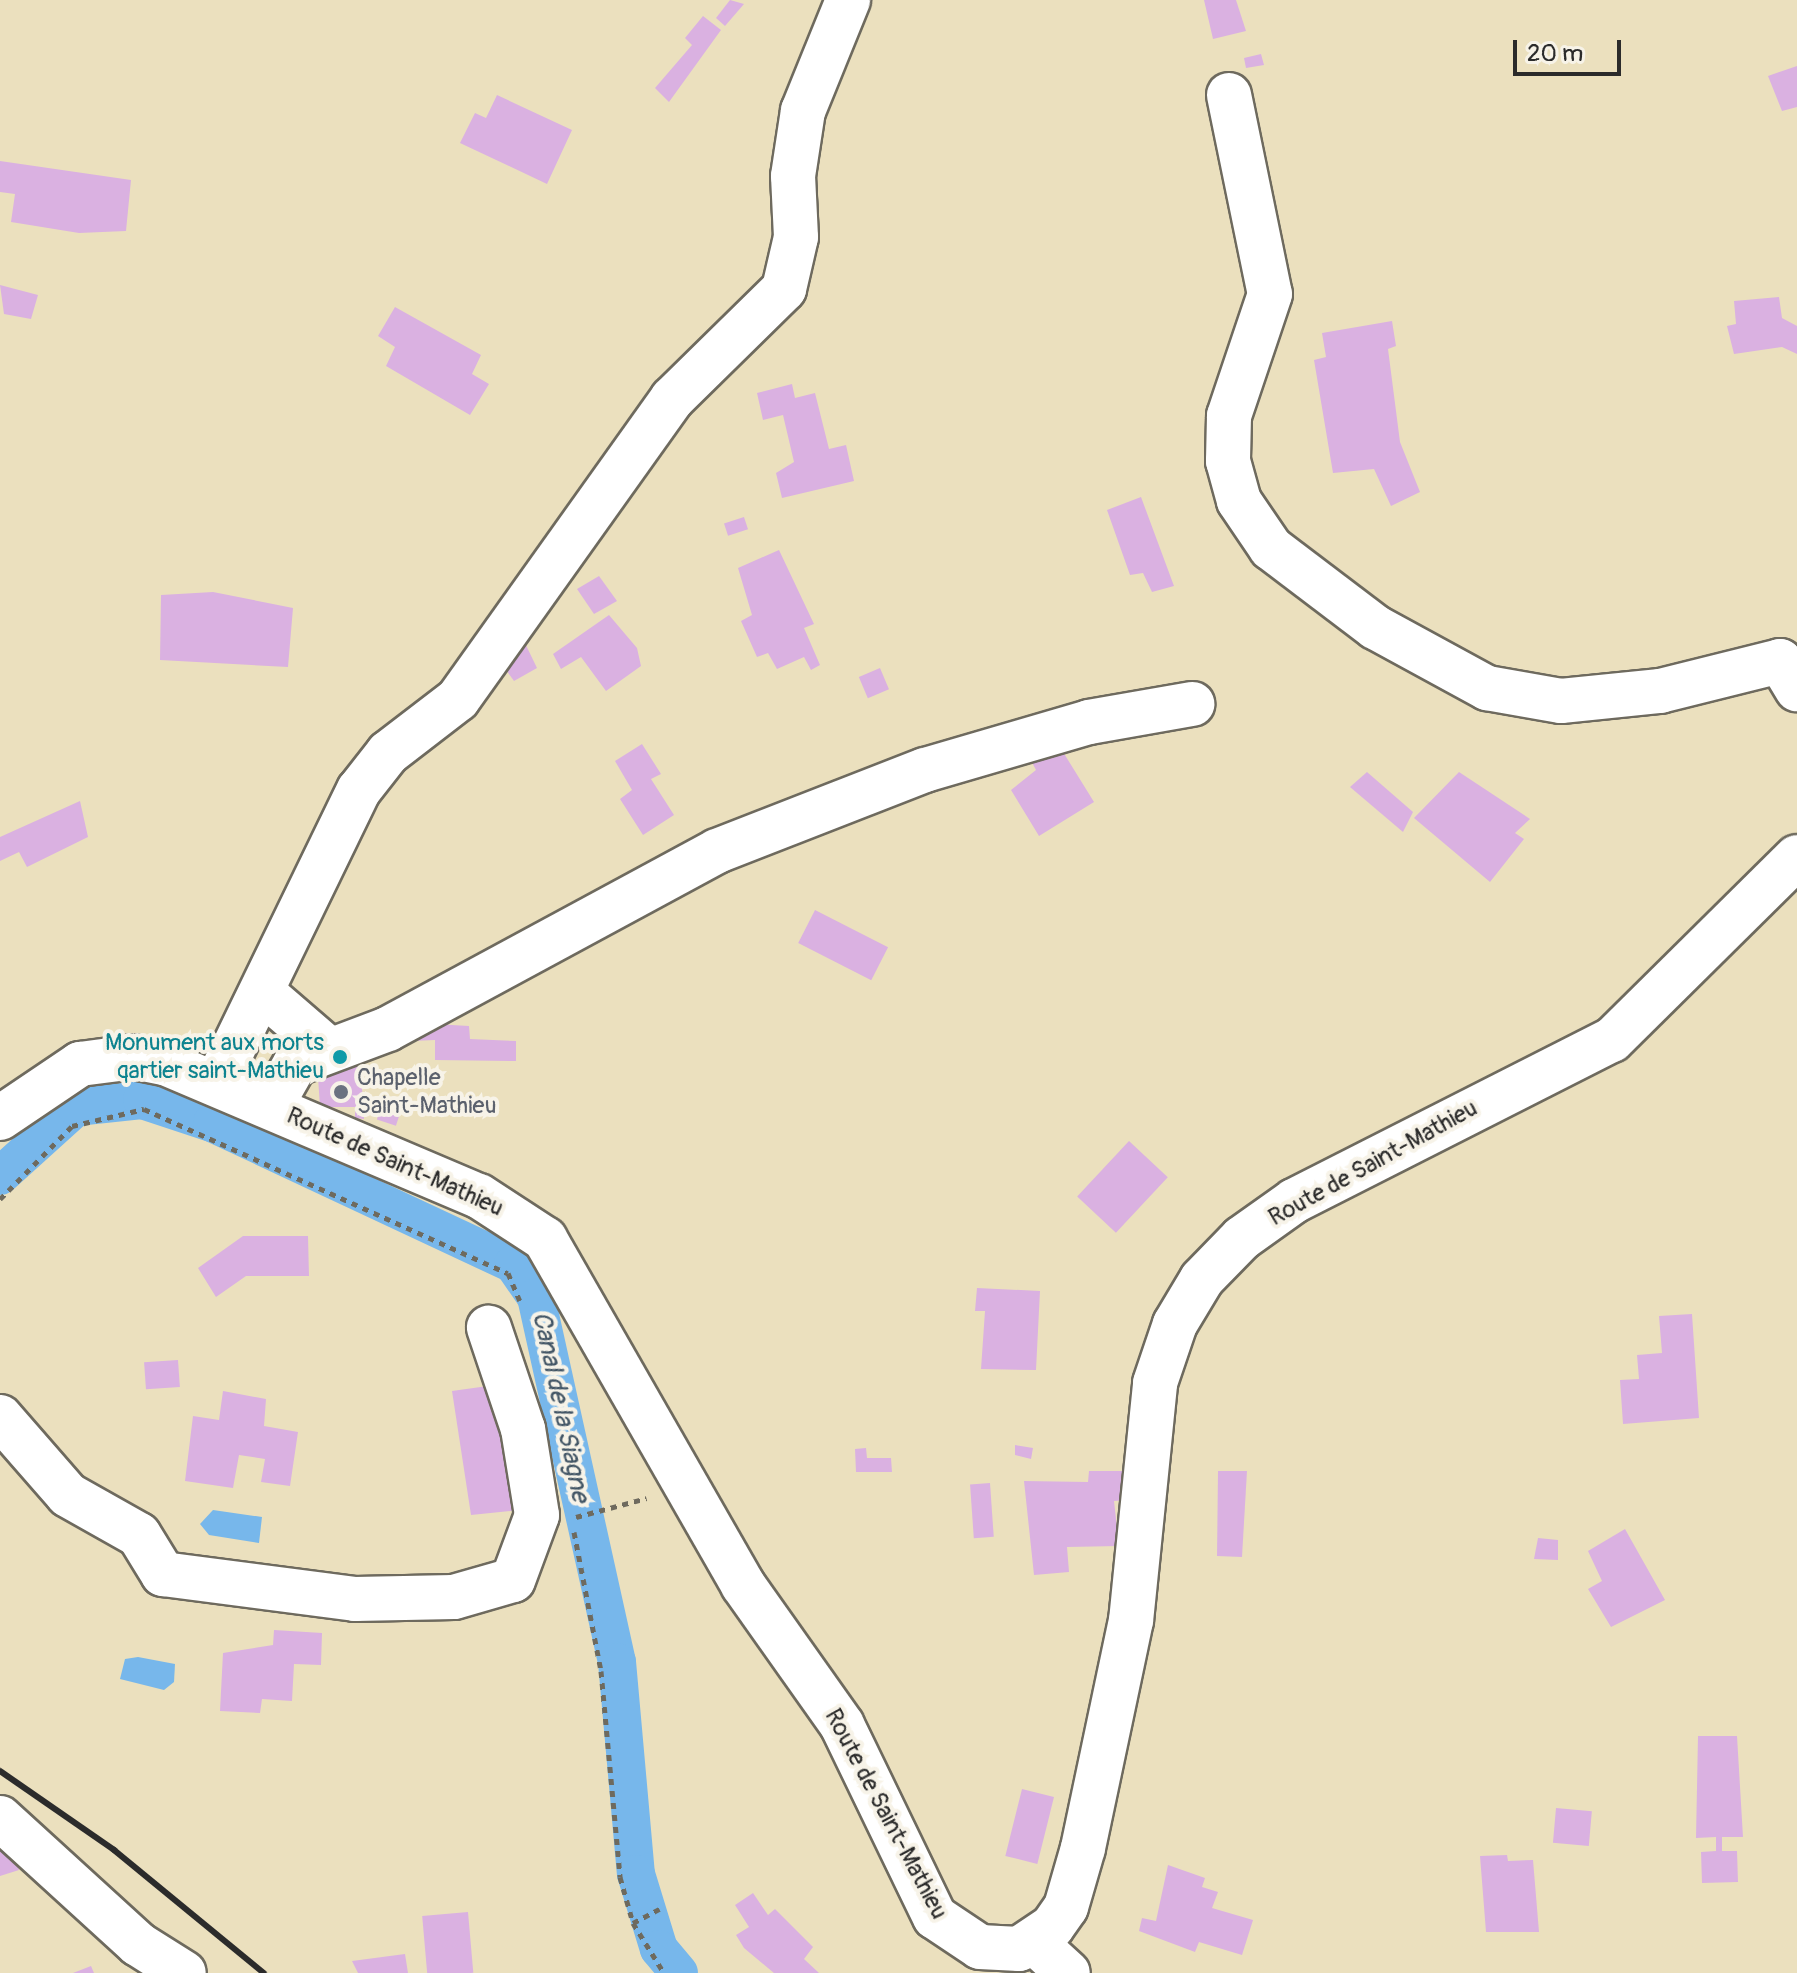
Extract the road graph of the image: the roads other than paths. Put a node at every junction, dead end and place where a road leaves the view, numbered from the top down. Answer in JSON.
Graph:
{"nodes":[{"id":1,"x":848,"y":0,"type":"edge"},
{"id":2,"x":1229,"y":95,"type":"dead end"},
{"id":3,"x":1797,"y":689,"type":"edge"},
{"id":4,"x":1192,"y":704,"type":"dead end"},
{"id":5,"x":1797,"y":857,"type":"edge"},
{"id":6,"x":262,"y":992,"type":"junction"},
{"id":7,"x":327,"y":1048,"type":"junction"},
{"id":8,"x":216,"y":1084,"type":"junction"},
{"id":9,"x":271,"y":1106,"type":"junction"},
{"id":10,"x":0,"y":1118,"type":"edge"},
{"id":11,"x":508,"y":1321,"type":"road end"},
{"id":12,"x":0,"y":1417,"type":"edge"},
{"id":13,"x":0,"y":1818,"type":"edge"},
{"id":14,"x":1033,"y":1941,"type":"junction"},
{"id":15,"x":184,"y":1973,"type":"edge"},
{"id":16,"x":1068,"y":1973,"type":"edge"}],
"edges":[{"from":1,"to":6,"type":"street"},
{"from":2,"to":3,"type":"street"},
{"from":4,"to":7,"type":"street"},
{"from":5,"to":14,"type":"street","name":"Route de Saint-Mathieu"},
{"from":6,"to":7,"type":"street"},
{"from":6,"to":8,"type":"street"},
{"from":7,"to":9,"type":"street"},
{"from":8,"to":9,"type":"street","name":"Route de Saint-Mathieu"},
{"from":8,"to":10,"type":"street","name":"Route de Saint-Mathieu"},
{"from":9,"to":14,"type":"street","name":"Route de Saint-Mathieu"},
{"from":11,"to":12,"type":"street"},
{"from":13,"to":15,"type":"street"},
{"from":14,"to":16,"type":"street"}]}
